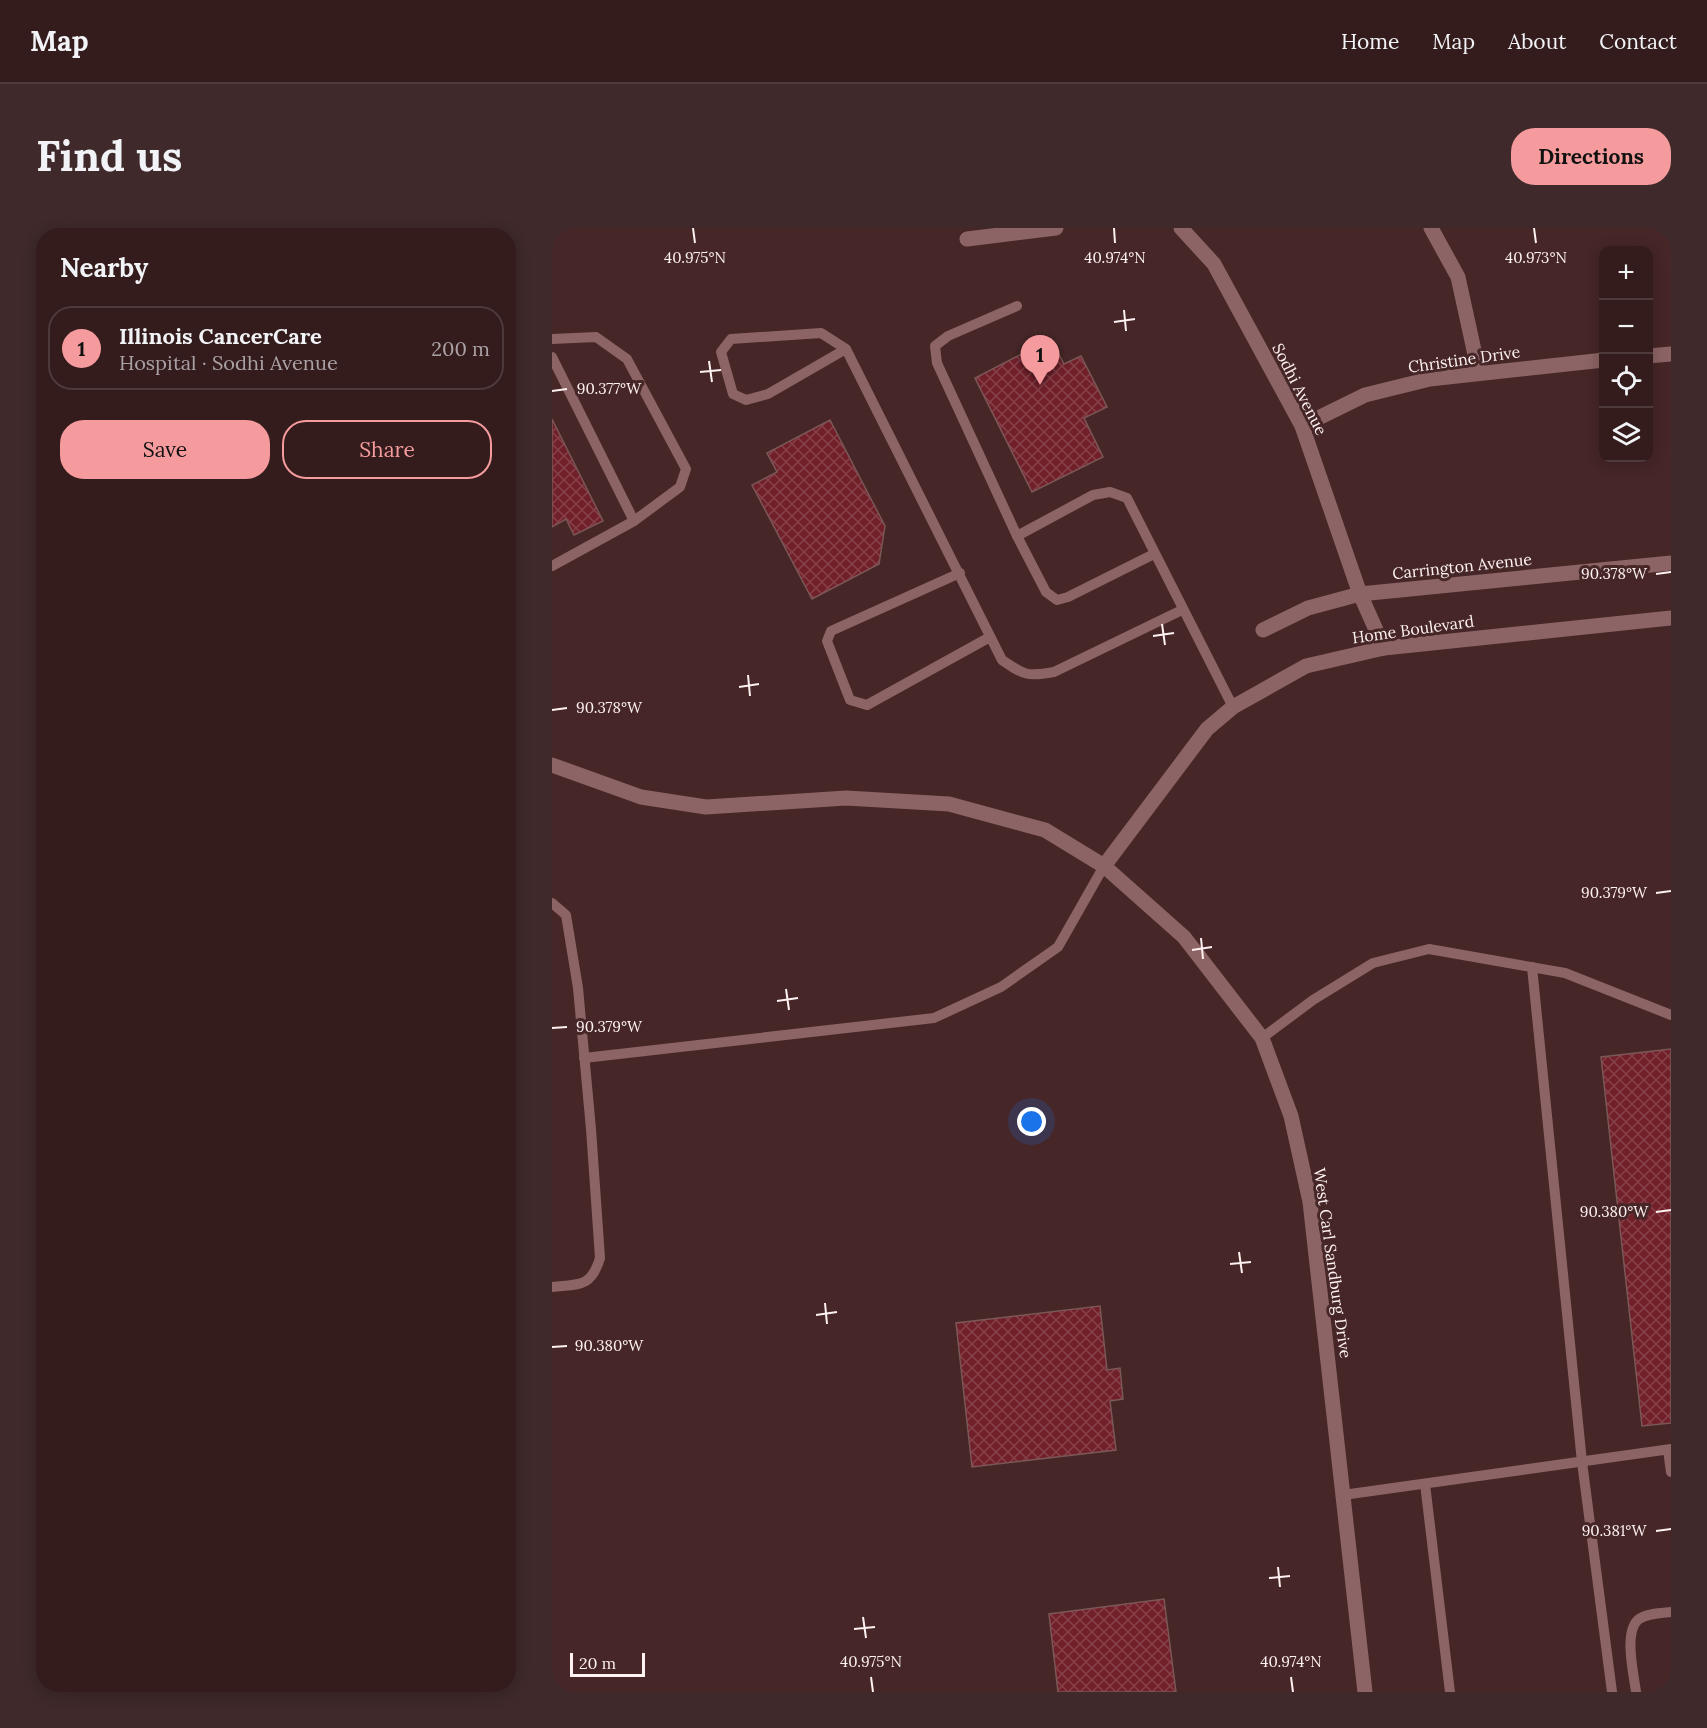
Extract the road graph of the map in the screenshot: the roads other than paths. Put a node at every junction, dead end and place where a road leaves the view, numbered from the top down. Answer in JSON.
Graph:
{"nodes":[{"id":1,"x":1056,"y":228,"type":"edge"},
{"id":2,"x":1181,"y":228,"type":"edge"},
{"id":3,"x":1431,"y":228,"type":"edge"},
{"id":4,"x":967,"y":239,"type":"dead end"},
{"id":5,"x":1017,"y":306,"type":"dead end"},
{"id":6,"x":552,"y":339,"type":"edge"},
{"id":7,"x":846,"y":349,"type":"junction"},
{"id":8,"x":1671,"y":354,"type":"edge"},
{"id":9,"x":1653,"y":356,"type":"edge"},
{"id":10,"x":552,"y":357,"type":"edge"},
{"id":11,"x":1599,"y":360,"type":"edge"},
{"id":12,"x":1479,"y":372,"type":"junction"},
{"id":13,"x":1302,"y":426,"type":"junction"},
{"id":14,"x":634,"y":521,"type":"junction"},
{"id":15,"x":1017,"y":536,"type":"junction"},
{"id":16,"x":1154,"y":554,"type":"junction"},
{"id":17,"x":1671,"y":563,"type":"edge"},
{"id":18,"x":552,"y":566,"type":"edge"},
{"id":19,"x":960,"y":573,"type":"junction"},
{"id":20,"x":1360,"y":594,"type":"junction"},
{"id":21,"x":1182,"y":610,"type":"junction"},
{"id":22,"x":1671,"y":618,"type":"edge"},
{"id":23,"x":1263,"y":630,"type":"dead end"},
{"id":24,"x":990,"y":637,"type":"junction"},
{"id":25,"x":1384,"y":648,"type":"junction"},
{"id":26,"x":1233,"y":707,"type":"junction"},
{"id":27,"x":552,"y":765,"type":"edge"},
{"id":28,"x":1104,"y":866,"type":"junction"},
{"id":29,"x":552,"y":903,"type":"edge"},
{"id":30,"x":1532,"y":967,"type":"junction"},
{"id":31,"x":1671,"y":1015,"type":"edge"},
{"id":32,"x":1262,"y":1038,"type":"junction"},
{"id":33,"x":584,"y":1058,"type":"junction"},
{"id":34,"x":552,"y":1287,"type":"edge"},
{"id":35,"x":1670,"y":1450,"type":"edge"},
{"id":36,"x":1582,"y":1462,"type":"junction"},
{"id":37,"x":1671,"y":1472,"type":"edge"},
{"id":38,"x":1425,"y":1484,"type":"junction"},
{"id":39,"x":1343,"y":1495,"type":"junction"},
{"id":40,"x":1671,"y":1612,"type":"edge"},
{"id":41,"x":1365,"y":1692,"type":"edge"},
{"id":42,"x":1450,"y":1692,"type":"edge"},
{"id":43,"x":1612,"y":1692,"type":"edge"},
{"id":44,"x":1636,"y":1692,"type":"edge"}],
"edges":[{"from":1,"to":4,"type":"street"},
{"from":2,"to":13,"type":"street","name":"Sodhi Avenue"},
{"from":3,"to":12,"type":"street"},
{"from":5,"to":15,"type":"lane"},
{"from":6,"to":14,"type":"lane"},
{"from":7,"to":7,"type":"lane"},
{"from":7,"to":19,"type":"lane"},
{"from":8,"to":9,"type":"street"},
{"from":10,"to":14,"type":"lane"},
{"from":11,"to":12,"type":"street","name":"Christine Drive"},
{"from":12,"to":13,"type":"street","name":"Christine Drive"},
{"from":13,"to":20,"type":"street","name":"Sodhi Avenue"},
{"from":14,"to":18,"type":"lane"},
{"from":15,"to":16,"type":"lane"},
{"from":15,"to":16,"type":"lane"},
{"from":16,"to":21,"type":"lane"},
{"from":17,"to":20,"type":"street","name":"Carrington Avenue"},
{"from":19,"to":24,"type":"lane"},
{"from":19,"to":24,"type":"lane"},
{"from":20,"to":23,"type":"street","name":"Carrington Avenue"},
{"from":20,"to":25,"type":"street","name":"Sodhi Avenue"},
{"from":21,"to":24,"type":"lane"},
{"from":21,"to":26,"type":"lane"},
{"from":22,"to":25,"type":"street","name":"Home Boulevard"},
{"from":25,"to":26,"type":"street","name":"Home Boulevard"},
{"from":26,"to":28,"type":"street","name":"Home Boulevard"},
{"from":27,"to":28,"type":"street","name":"West Carl Sandburg Drive"},
{"from":28,"to":32,"type":"street","name":"West Carl Sandburg Drive"},
{"from":28,"to":33,"type":"lane"},
{"from":29,"to":33,"type":"lane"},
{"from":30,"to":31,"type":"lane"},
{"from":30,"to":32,"type":"lane"},
{"from":30,"to":36,"type":"lane"},
{"from":32,"to":39,"type":"street","name":"West Carl Sandburg Drive"},
{"from":33,"to":34,"type":"lane"},
{"from":35,"to":36,"type":"lane"},
{"from":35,"to":37,"type":"lane"},
{"from":36,"to":38,"type":"lane"},
{"from":36,"to":43,"type":"lane"},
{"from":38,"to":39,"type":"lane"},
{"from":38,"to":42,"type":"lane"},
{"from":39,"to":41,"type":"street","name":"West Carl Sandburg Drive"},
{"from":40,"to":44,"type":"lane"}]}
